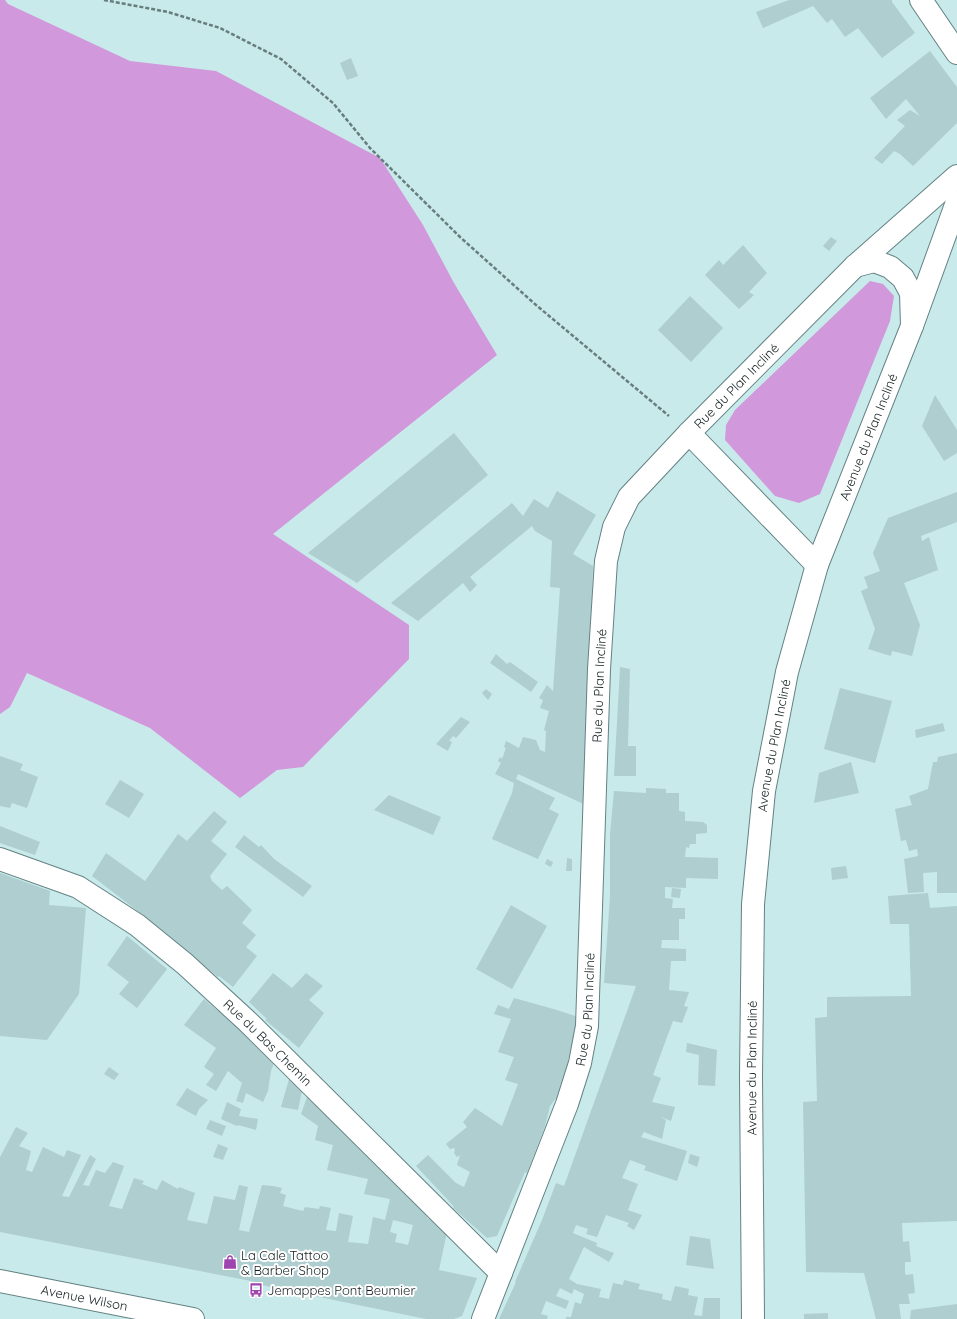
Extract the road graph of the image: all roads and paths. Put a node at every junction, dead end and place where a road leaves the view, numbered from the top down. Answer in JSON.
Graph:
{"nodes":[{"id":1,"x":104,"y":0,"type":"edge"},
{"id":2,"x":921,"y":0,"type":"edge"},
{"id":3,"x":957,"y":53,"type":"edge"},
{"id":4,"x":957,"y":176,"type":"edge"},
{"id":5,"x":957,"y":202,"type":"edge"},
{"id":6,"x":855,"y":266,"type":"junction"},
{"id":7,"x":912,"y":326,"type":"junction"},
{"id":8,"x":689,"y":433,"type":"junction"},
{"id":9,"x":817,"y":566,"type":"junction"},
{"id":10,"x":0,"y":860,"type":"edge"},
{"id":11,"x":502,"y":1273,"type":"junction"},
{"id":12,"x":0,"y":1281,"type":"edge"},
{"id":13,"x":193,"y":1319,"type":"edge"},
{"id":14,"x":483,"y":1319,"type":"edge"},
{"id":15,"x":753,"y":1319,"type":"edge"}],
"edges":[{"from":1,"to":8,"type":"path"},
{"from":2,"to":3,"type":"street"},
{"from":4,"to":6,"type":"street","name":"Rue du Plan Incliné"},
{"from":5,"to":7,"type":"street","name":"Avenue du Plan Incliné"},
{"from":6,"to":7,"type":"street"},
{"from":6,"to":8,"type":"street","name":"Rue du Plan Incliné"},
{"from":7,"to":9,"type":"street","name":"Avenue du Plan Incliné"},
{"from":8,"to":9,"type":"street"},
{"from":8,"to":11,"type":"street","name":"Rue du Plan Incliné"},
{"from":9,"to":15,"type":"street","name":"Avenue du Plan Incliné"},
{"from":10,"to":11,"type":"street","name":"Rue du Bas Chemin"},
{"from":11,"to":14,"type":"street","name":"Rue du Plan Incliné"},
{"from":12,"to":13,"type":"street","name":"Avenue Wilson"}]}
